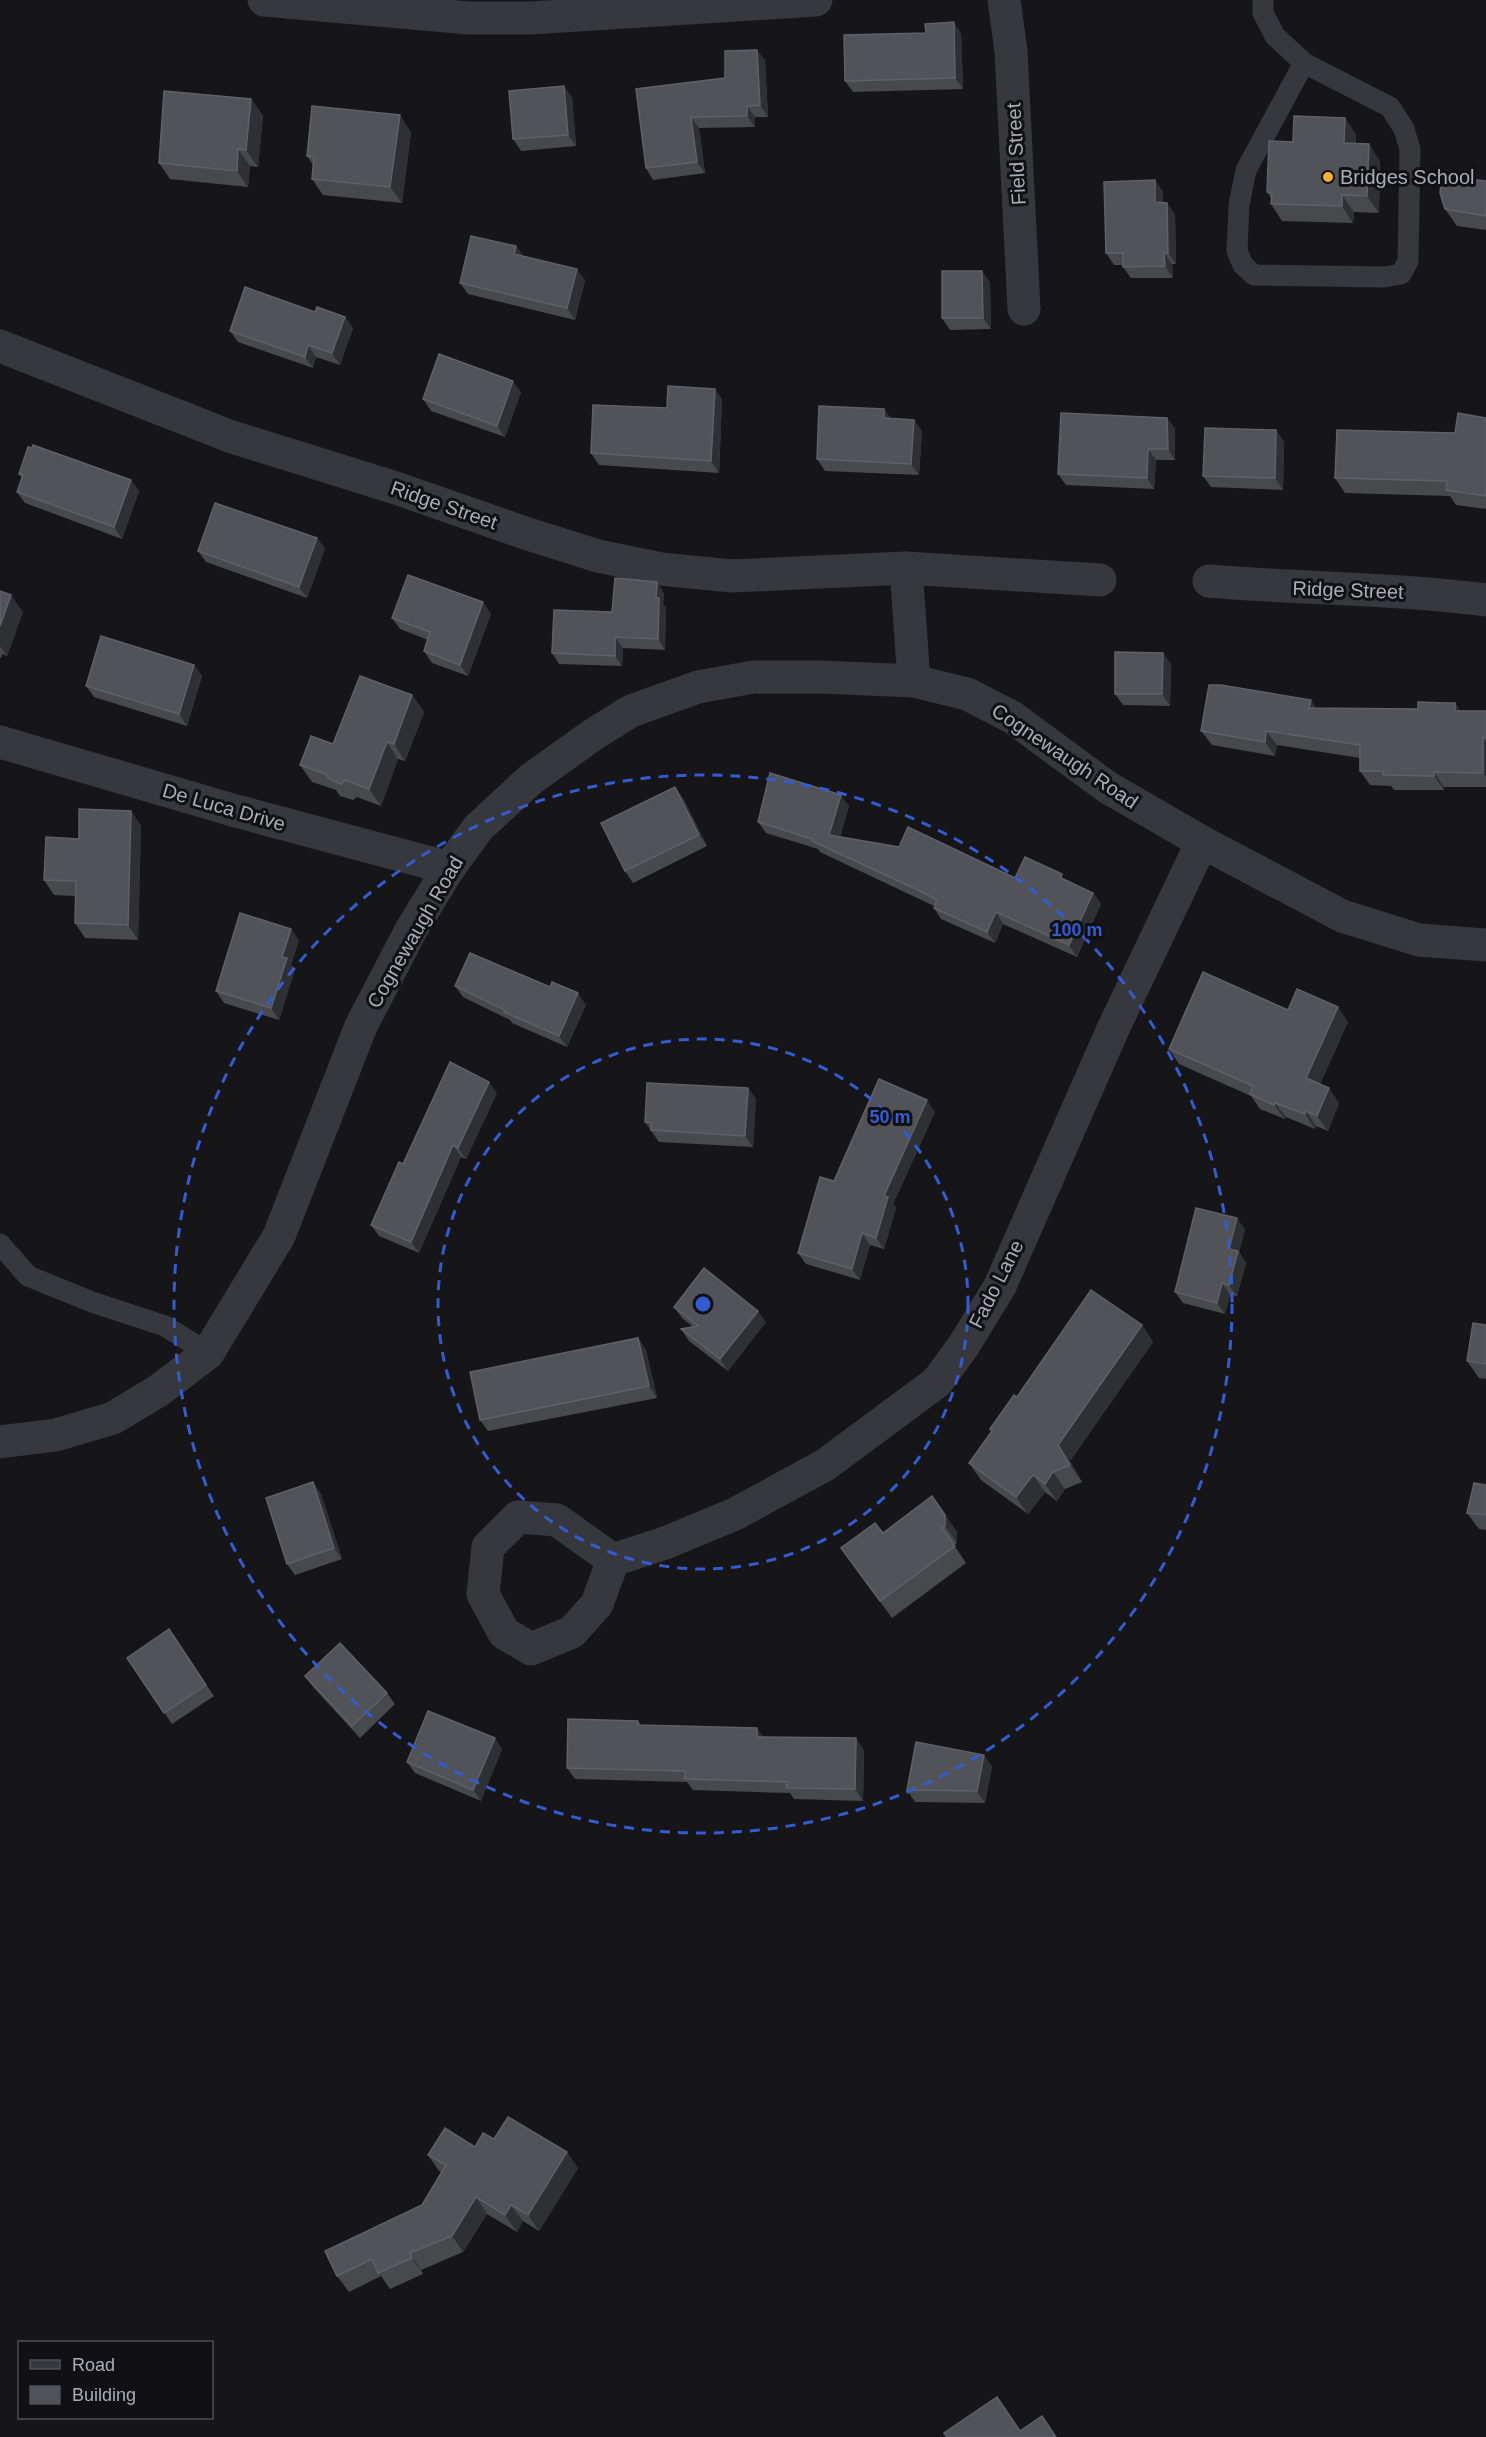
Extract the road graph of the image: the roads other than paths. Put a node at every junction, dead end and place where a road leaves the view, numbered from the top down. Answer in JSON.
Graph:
{"nodes":[{"id":1,"x":264,"y":0,"type":"edge"},
{"id":2,"x":816,"y":0,"type":"edge"},
{"id":3,"x":1004,"y":0,"type":"edge"},
{"id":4,"x":1263,"y":0,"type":"edge"},
{"id":5,"x":1304,"y":63,"type":"junction"},
{"id":6,"x":1024,"y":309,"type":"dead end"},
{"id":7,"x":0,"y":346,"type":"edge"},
{"id":8,"x":906,"y":568,"type":"junction"},
{"id":9,"x":1100,"y":580,"type":"dead end"},
{"id":10,"x":1209,"y":581,"type":"dead end"},
{"id":11,"x":1486,"y":600,"type":"edge"},
{"id":12,"x":914,"y":681,"type":"junction"},
{"id":13,"x":0,"y":742,"type":"edge"},
{"id":14,"x":1202,"y":842,"type":"junction"},
{"id":15,"x":449,"y":868,"type":"junction"},
{"id":16,"x":1486,"y":945,"type":"edge"},
{"id":17,"x":0,"y":1244,"type":"edge"},
{"id":18,"x":208,"y":1353,"type":"junction"},
{"id":19,"x":0,"y":1442,"type":"edge"},
{"id":20,"x":613,"y":1560,"type":"dead end"}],
"edges":[{"from":1,"to":2,"type":"street"},
{"from":3,"to":6,"type":"street","name":"Field Street"},
{"from":4,"to":5,"type":"lane"},
{"from":5,"to":5,"type":"lane"},
{"from":7,"to":8,"type":"street","name":"Ridge Street"},
{"from":8,"to":9,"type":"street","name":"Ridge Street"},
{"from":8,"to":12,"type":"street"},
{"from":10,"to":11,"type":"street","name":"Ridge Street"},
{"from":12,"to":14,"type":"street","name":"Cognewaugh Road"},
{"from":12,"to":15,"type":"street","name":"Cognewaugh Road"},
{"from":13,"to":15,"type":"street","name":"De Luca Drive"},
{"from":14,"to":16,"type":"street","name":"Cognewaugh Road"},
{"from":14,"to":20,"type":"street","name":"Fado Lane"},
{"from":15,"to":18,"type":"street","name":"Cognewaugh Road"},
{"from":17,"to":18,"type":"lane"},
{"from":18,"to":19,"type":"street","name":"Cognewaugh Road"}]}
